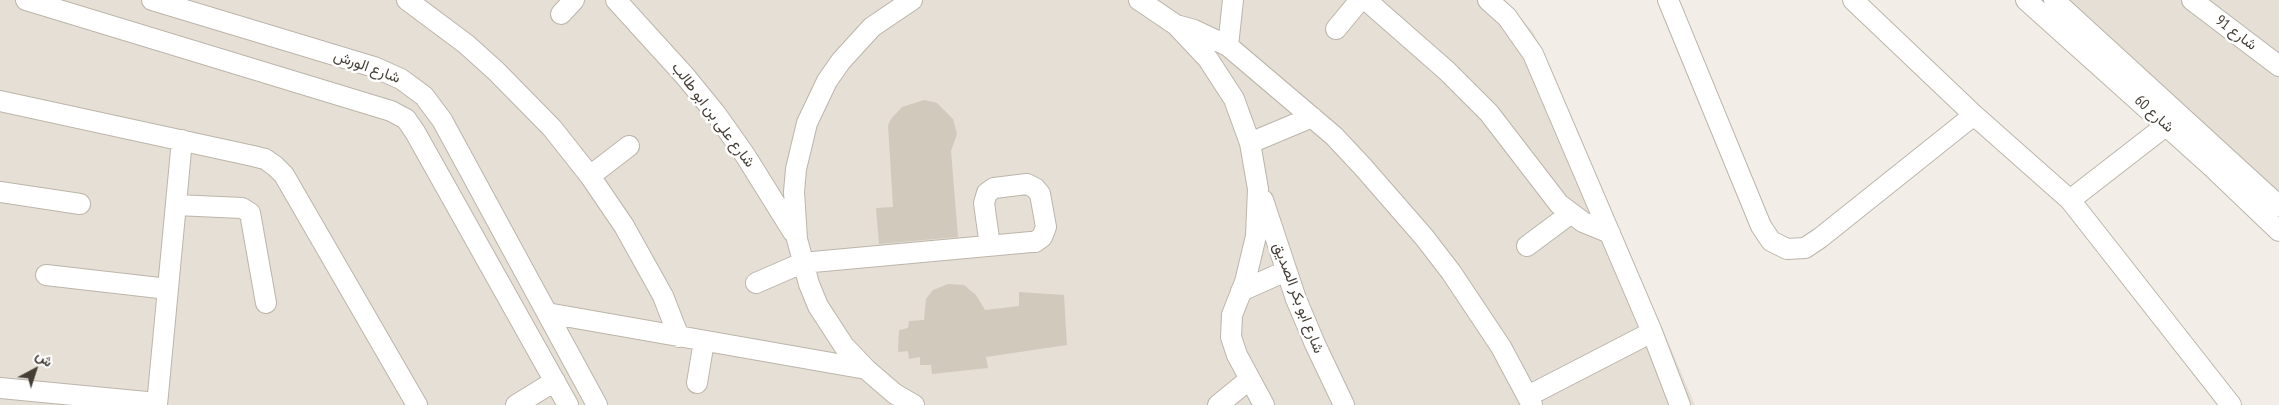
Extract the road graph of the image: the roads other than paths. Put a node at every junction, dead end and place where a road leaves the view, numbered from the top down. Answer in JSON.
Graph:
{"nodes":[{"id":1,"x":26,"y":0,"type":"edge"},
{"id":2,"x":155,"y":0,"type":"edge"},
{"id":3,"x":616,"y":0,"type":"edge"},
{"id":4,"x":912,"y":0,"type":"edge"},
{"id":5,"x":1139,"y":0,"type":"edge"},
{"id":6,"x":1233,"y":0,"type":"edge"},
{"id":7,"x":1360,"y":0,"type":"edge"},
{"id":8,"x":1366,"y":0,"type":"edge"},
{"id":9,"x":1488,"y":0,"type":"edge"},
{"id":10,"x":1668,"y":0,"type":"edge"},
{"id":11,"x":1853,"y":0,"type":"edge"},
{"id":12,"x":2026,"y":0,"type":"edge"},
{"id":13,"x":2054,"y":0,"type":"edge"},
{"id":14,"x":2192,"y":0,"type":"edge"},
{"id":15,"x":416,"y":2,"type":"edge"},
{"id":16,"x":1176,"y":25,"type":"junction"},
{"id":17,"x":1336,"y":28,"type":"dead end"},
{"id":18,"x":1228,"y":46,"type":"junction"},
{"id":19,"x":2279,"y":66,"type":"edge"},
{"id":20,"x":0,"y":101,"type":"edge"},
{"id":21,"x":1974,"y":115,"type":"junction"},
{"id":22,"x":1312,"y":117,"type":"junction"},
{"id":23,"x":2173,"y":120,"type":"junction"},
{"id":24,"x":182,"y":140,"type":"junction"},
{"id":25,"x":1250,"y":143,"type":"junction"},
{"id":26,"x":629,"y":146,"type":"dead end"},
{"id":27,"x":590,"y":176,"type":"junction"},
{"id":28,"x":1258,"y":189,"type":"junction"},
{"id":29,"x":0,"y":192,"type":"edge"},
{"id":30,"x":2070,"y":200,"type":"junction"},
{"id":31,"x":80,"y":204,"type":"dead end"},
{"id":32,"x":176,"y":204,"type":"junction"},
{"id":33,"x":2279,"y":206,"type":"edge"},
{"id":34,"x":1570,"y":214,"type":"junction"},
{"id":35,"x":2279,"y":231,"type":"edge"},
{"id":36,"x":1610,"y":233,"type":"junction"},
{"id":37,"x":797,"y":239,"type":"junction"},
{"id":38,"x":990,"y":246,"type":"dead end"},
{"id":39,"x":1527,"y":246,"type":"dead end"},
{"id":40,"x":802,"y":263,"type":"junction"},
{"id":41,"x":1286,"y":271,"type":"junction"},
{"id":42,"x":46,"y":275,"type":"dead end"},
{"id":43,"x":756,"y":283,"type":"dead end"},
{"id":44,"x":168,"y":289,"type":"junction"},
{"id":45,"x":1241,"y":292,"type":"junction"},
{"id":46,"x":266,"y":303,"type":"dead end"},
{"id":47,"x":547,"y":313,"type":"junction"},
{"id":48,"x":1652,"y":332,"type":"junction"},
{"id":49,"x":679,"y":337,"type":"junction"},
{"id":50,"x":704,"y":341,"type":"junction"},
{"id":51,"x":866,"y":369,"type":"junction"},
{"id":52,"x":1250,"y":379,"type":"junction"},
{"id":53,"x":555,"y":381,"type":"junction"},
{"id":54,"x":697,"y":383,"type":"dead end"},
{"id":55,"x":0,"y":388,"type":"edge"},
{"id":56,"x":1530,"y":401,"type":"edge"},
{"id":57,"x":157,"y":404,"type":"edge"},
{"id":58,"x":417,"y":405,"type":"edge"},
{"id":59,"x":516,"y":405,"type":"edge"},
{"id":60,"x":568,"y":405,"type":"edge"},
{"id":61,"x":597,"y":405,"type":"edge"},
{"id":62,"x":914,"y":405,"type":"edge"},
{"id":63,"x":1218,"y":405,"type":"edge"},
{"id":64,"x":1264,"y":405,"type":"edge"},
{"id":65,"x":1344,"y":405,"type":"edge"},
{"id":66,"x":1680,"y":405,"type":"edge"},
{"id":67,"x":2231,"y":405,"type":"edge"}],
"edges":[{"from":1,"to":53,"type":"street"},
{"from":2,"to":47,"type":"street","name":"شارع الورش"},
{"from":3,"to":37,"type":"street","name":"شارع على بن ابو طالب"},
{"from":4,"to":37,"type":"street"},
{"from":5,"to":16,"type":"street"},
{"from":6,"to":18,"type":"street"},
{"from":7,"to":17,"type":"street"},
{"from":8,"to":34,"type":"street"},
{"from":9,"to":36,"type":"street"},
{"from":10,"to":21,"type":"street"},
{"from":11,"to":21,"type":"street"},
{"from":12,"to":23,"type":"street","name":"شارع 60"},
{"from":13,"to":23,"type":"street","name":"شارع 60"},
{"from":14,"to":19,"type":"street","name":"شارع 91"},
{"from":15,"to":27,"type":"street"},
{"from":16,"to":18,"type":"street"},
{"from":16,"to":25,"type":"street"},
{"from":18,"to":22,"type":"street"},
{"from":20,"to":24,"type":"street"},
{"from":21,"to":30,"type":"street"},
{"from":22,"to":25,"type":"street"},
{"from":22,"to":56,"type":"street"},
{"from":23,"to":30,"type":"street"},
{"from":23,"to":33,"type":"street","name":"شارع 60"},
{"from":23,"to":35,"type":"street","name":"شارع 60"},
{"from":24,"to":32,"type":"street"},
{"from":24,"to":58,"type":"street"},
{"from":25,"to":28,"type":"street"},
{"from":26,"to":27,"type":"street"},
{"from":27,"to":49,"type":"street"},
{"from":28,"to":41,"type":"street","name":"شارع ابو بكر الصديق"},
{"from":28,"to":45,"type":"street"},
{"from":29,"to":31,"type":"street"},
{"from":30,"to":67,"type":"street"},
{"from":32,"to":44,"type":"street"},
{"from":32,"to":46,"type":"street"},
{"from":34,"to":36,"type":"street"},
{"from":34,"to":39,"type":"street"},
{"from":36,"to":48,"type":"street"},
{"from":37,"to":40,"type":"street"},
{"from":38,"to":40,"type":"street"},
{"from":40,"to":43,"type":"street"},
{"from":40,"to":51,"type":"street"},
{"from":41,"to":45,"type":"street"},
{"from":41,"to":65,"type":"street","name":"شارع ابو بكر الصديق"},
{"from":42,"to":44,"type":"street"},
{"from":44,"to":57,"type":"street"},
{"from":45,"to":52,"type":"street"},
{"from":47,"to":49,"type":"street"},
{"from":47,"to":61,"type":"street","name":"شارع الورش"},
{"from":48,"to":56,"type":"street"},
{"from":48,"to":66,"type":"street"},
{"from":49,"to":50,"type":"street"},
{"from":50,"to":51,"type":"street"},
{"from":50,"to":54,"type":"street"},
{"from":51,"to":62,"type":"street"},
{"from":52,"to":63,"type":"street"},
{"from":52,"to":64,"type":"street"},
{"from":53,"to":59,"type":"street"},
{"from":53,"to":60,"type":"street"},
{"from":55,"to":57,"type":"street"}]}
